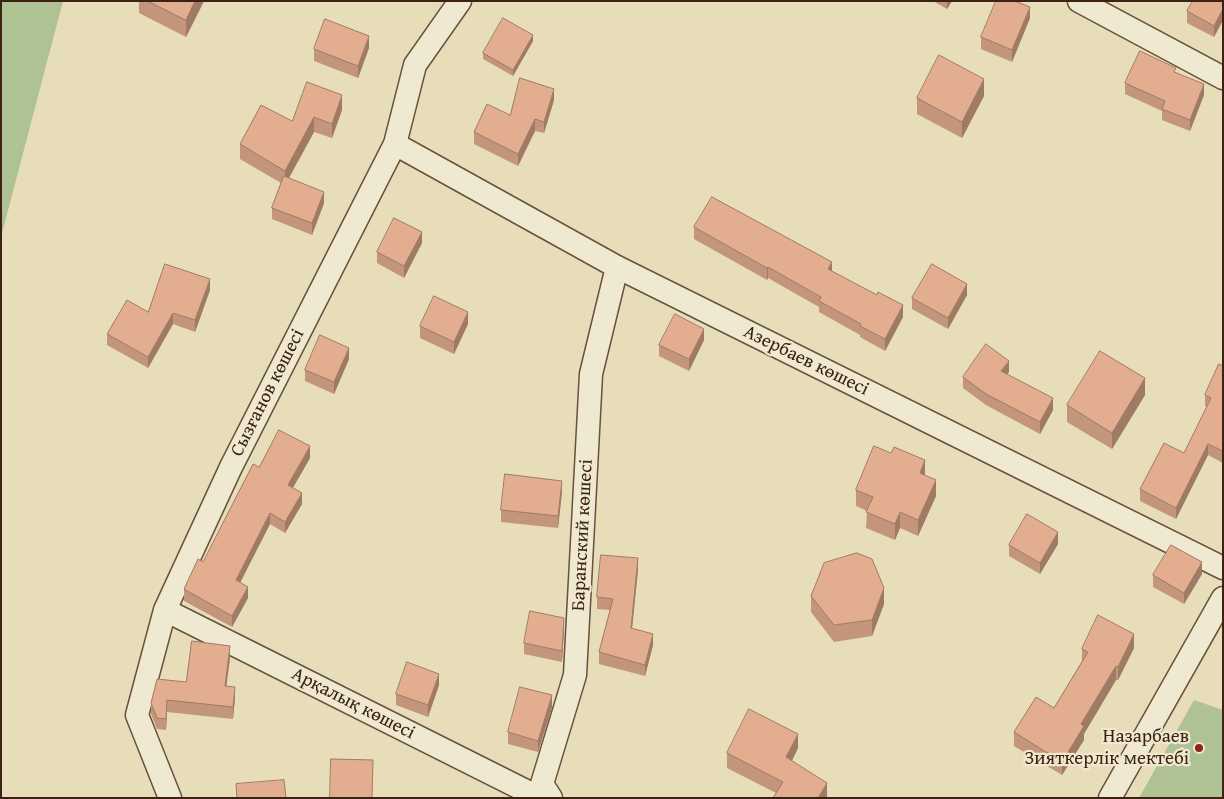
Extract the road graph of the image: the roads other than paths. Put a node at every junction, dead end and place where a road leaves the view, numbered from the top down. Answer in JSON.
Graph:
{"nodes":[{"id":1,"x":460,"y":1,"type":"edge"},
{"id":2,"x":1079,"y":1,"type":"edge"},
{"id":3,"x":1223,"y":78,"type":"edge"},
{"id":4,"x":395,"y":144,"type":"junction"},
{"id":5,"x":617,"y":266,"type":"junction"},
{"id":6,"x":1223,"y":568,"type":"edge"},
{"id":7,"x":1223,"y":598,"type":"edge"},
{"id":8,"x":165,"y":610,"type":"junction"},
{"id":9,"x":170,"y":798,"type":"edge"},
{"id":10,"x":540,"y":798,"type":"edge"},
{"id":11,"x":551,"y":798,"type":"edge"},
{"id":12,"x":1110,"y":798,"type":"edge"}],
"edges":[{"from":1,"to":4,"type":"street","name":"Сызғанов көшесі"},
{"from":2,"to":3,"type":"street"},
{"from":4,"to":5,"type":"street","name":"Азербаев көшесі"},
{"from":4,"to":8,"type":"street","name":"Сызғанов көшесі"},
{"from":5,"to":6,"type":"street","name":"Азербаев көшесі"},
{"from":5,"to":11,"type":"street","name":"Баранский көшесі"},
{"from":7,"to":12,"type":"street"},
{"from":8,"to":9,"type":"street","name":"Сызғанов көшесі"},
{"from":8,"to":10,"type":"street","name":"Арқалық көшесі"}]}
